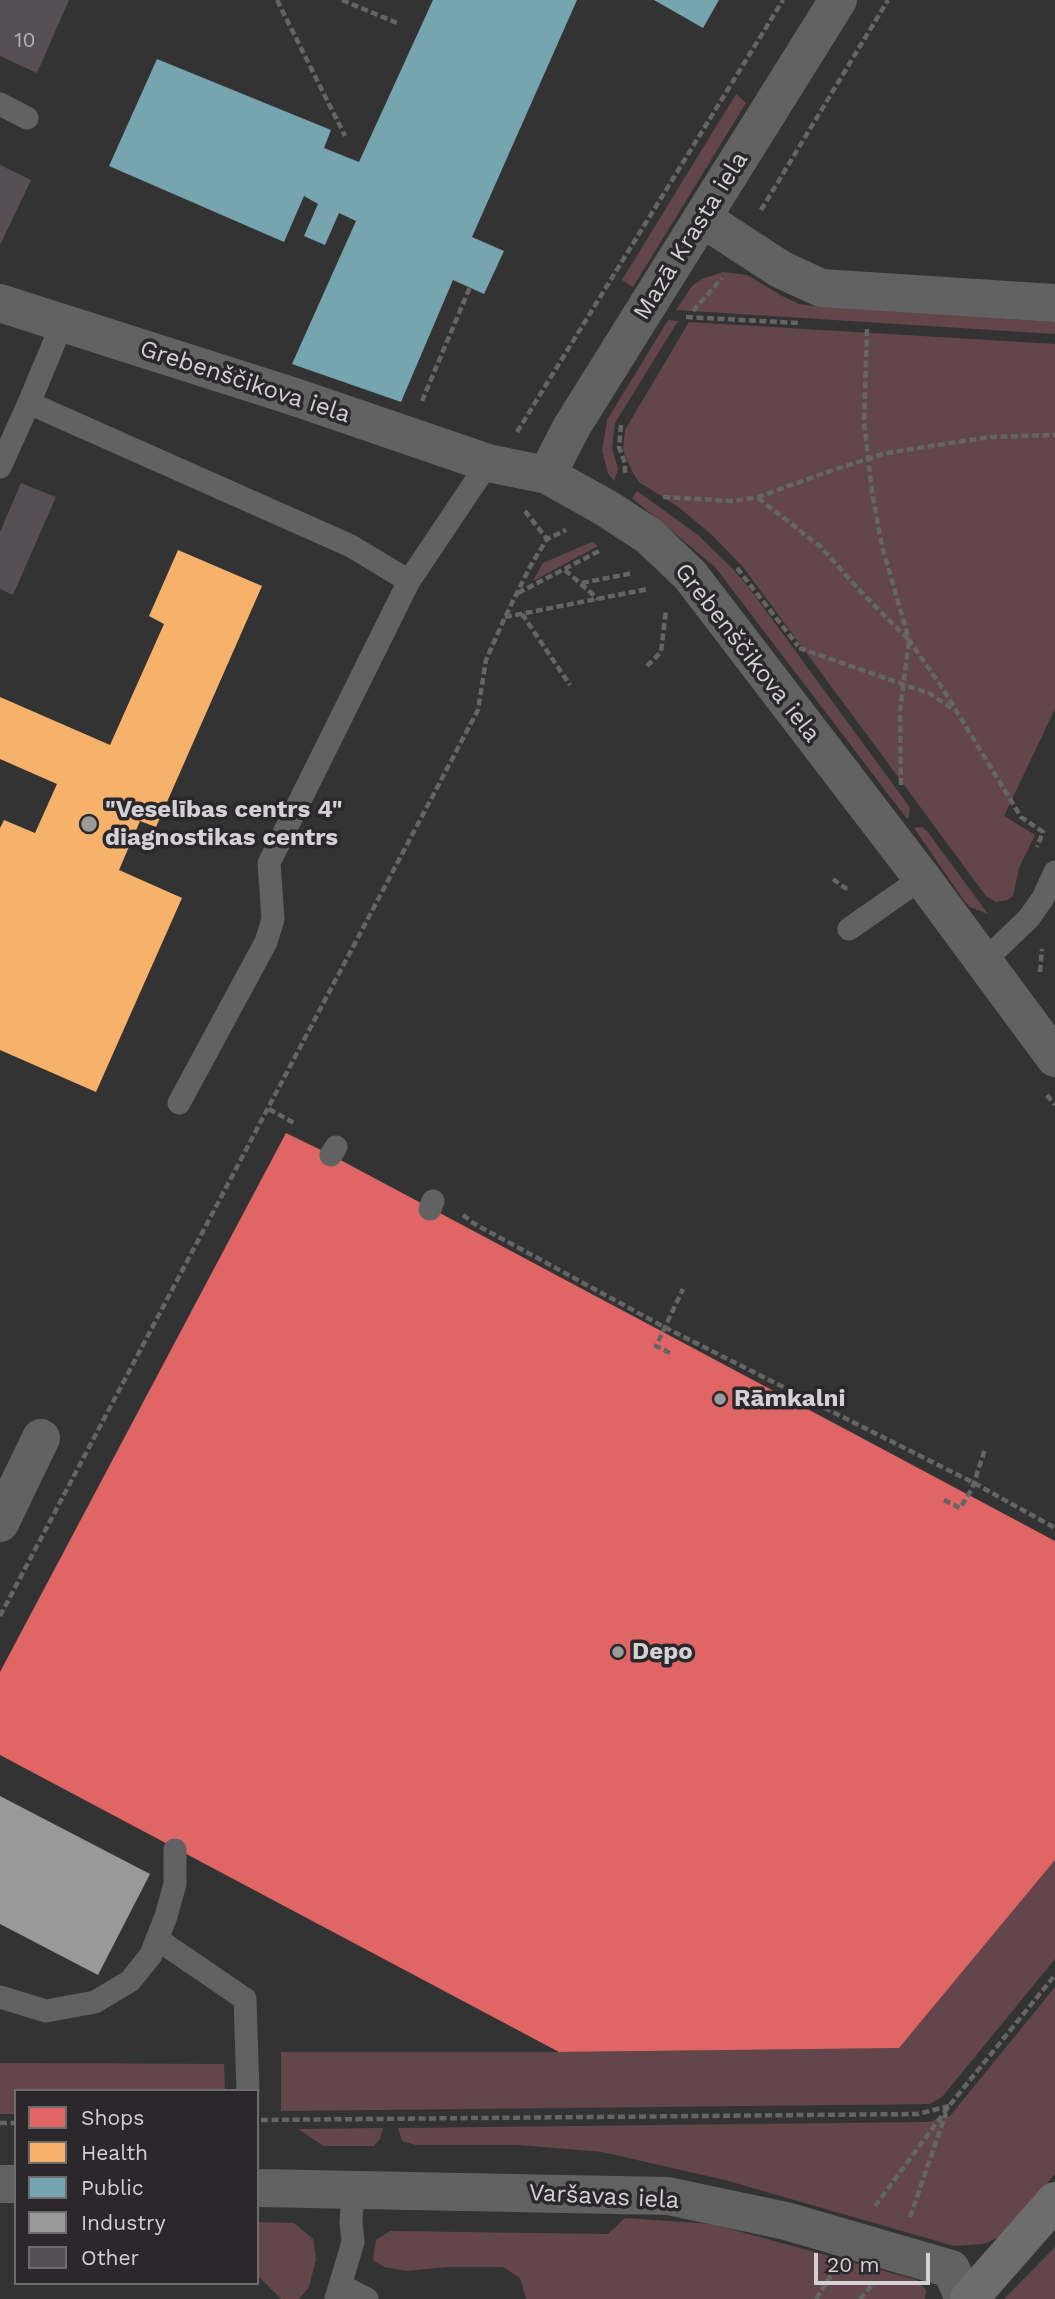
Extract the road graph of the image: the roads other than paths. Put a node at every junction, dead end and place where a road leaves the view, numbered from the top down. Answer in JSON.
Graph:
{"nodes":[{"id":1,"x":838,"y":0,"type":"edge"},
{"id":2,"x":0,"y":104,"type":"edge"},
{"id":3,"x":27,"y":118,"type":"dead end"},
{"id":4,"x":702,"y":218,"type":"junction"},
{"id":5,"x":0,"y":303,"type":"edge"},
{"id":6,"x":1055,"y":303,"type":"edge"},
{"id":7,"x":62,"y":324,"type":"junction"},
{"id":8,"x":29,"y":403,"type":"junction"},
{"id":9,"x":488,"y":463,"type":"junction"},
{"id":10,"x":0,"y":467,"type":"edge"},
{"id":11,"x":547,"y":475,"type":"junction"},
{"id":12,"x":409,"y":581,"type":"junction"},
{"id":13,"x":1055,"y":872,"type":"edge"},
{"id":14,"x":922,"y":878,"type":"junction"},
{"id":15,"x":849,"y":929,"type":"dead end"},
{"id":16,"x":984,"y":961,"type":"junction"},
{"id":17,"x":1055,"y":1058,"type":"edge"},
{"id":18,"x":179,"y":1103,"type":"dead end"},
{"id":19,"x":41,"y":1438,"type":"dead end"},
{"id":20,"x":0,"y":1523,"type":"edge"},
{"id":21,"x":175,"y":1850,"type":"dead end"},
{"id":22,"x":157,"y":1939,"type":"junction"},
{"id":23,"x":0,"y":1997,"type":"edge"},
{"id":24,"x":248,"y":2089,"type":"edge"},
{"id":25,"x":259,"y":2188,"type":"edge"},
{"id":26,"x":353,"y":2190,"type":"junction"},
{"id":27,"x":1055,"y":2201,"type":"edge"},
{"id":28,"x":338,"y":2292,"type":"edge"},
{"id":29,"x":367,"y":2299,"type":"edge"},
{"id":30,"x":964,"y":2299,"type":"edge"},
{"id":31,"x":970,"y":2299,"type":"edge"}],
"edges":[{"from":1,"to":4,"type":"street","name":"Mazā Krasta iela"},
{"from":2,"to":3,"type":"lane"},
{"from":4,"to":6,"type":"street"},
{"from":4,"to":11,"type":"street","name":"Mazā Krasta iela"},
{"from":5,"to":7,"type":"street","name":"Grebenščikova iela"},
{"from":7,"to":8,"type":"lane"},
{"from":7,"to":9,"type":"street","name":"Grebenščikova iela"},
{"from":8,"to":10,"type":"lane"},
{"from":8,"to":12,"type":"lane"},
{"from":9,"to":11,"type":"street","name":"Grebenščikova iela"},
{"from":9,"to":12,"type":"lane"},
{"from":11,"to":14,"type":"street","name":"Grebenščikova iela"},
{"from":12,"to":18,"type":"lane"},
{"from":13,"to":16,"type":"lane"},
{"from":14,"to":15,"type":"lane"},
{"from":14,"to":16,"type":"street","name":"Grebenščikova iela"},
{"from":16,"to":17,"type":"street","name":"Grebenščikova iela"},
{"from":19,"to":20,"type":"street"},
{"from":21,"to":22,"type":"lane"},
{"from":22,"to":23,"type":"lane"},
{"from":22,"to":24,"type":"lane"},
{"from":25,"to":26,"type":"street","name":"Varšavas iela"},
{"from":26,"to":28,"type":"lane"},
{"from":26,"to":30,"type":"street","name":"Varšavas iela"},
{"from":27,"to":31,"type":"highway"},
{"from":28,"to":29,"type":"lane"}]}
